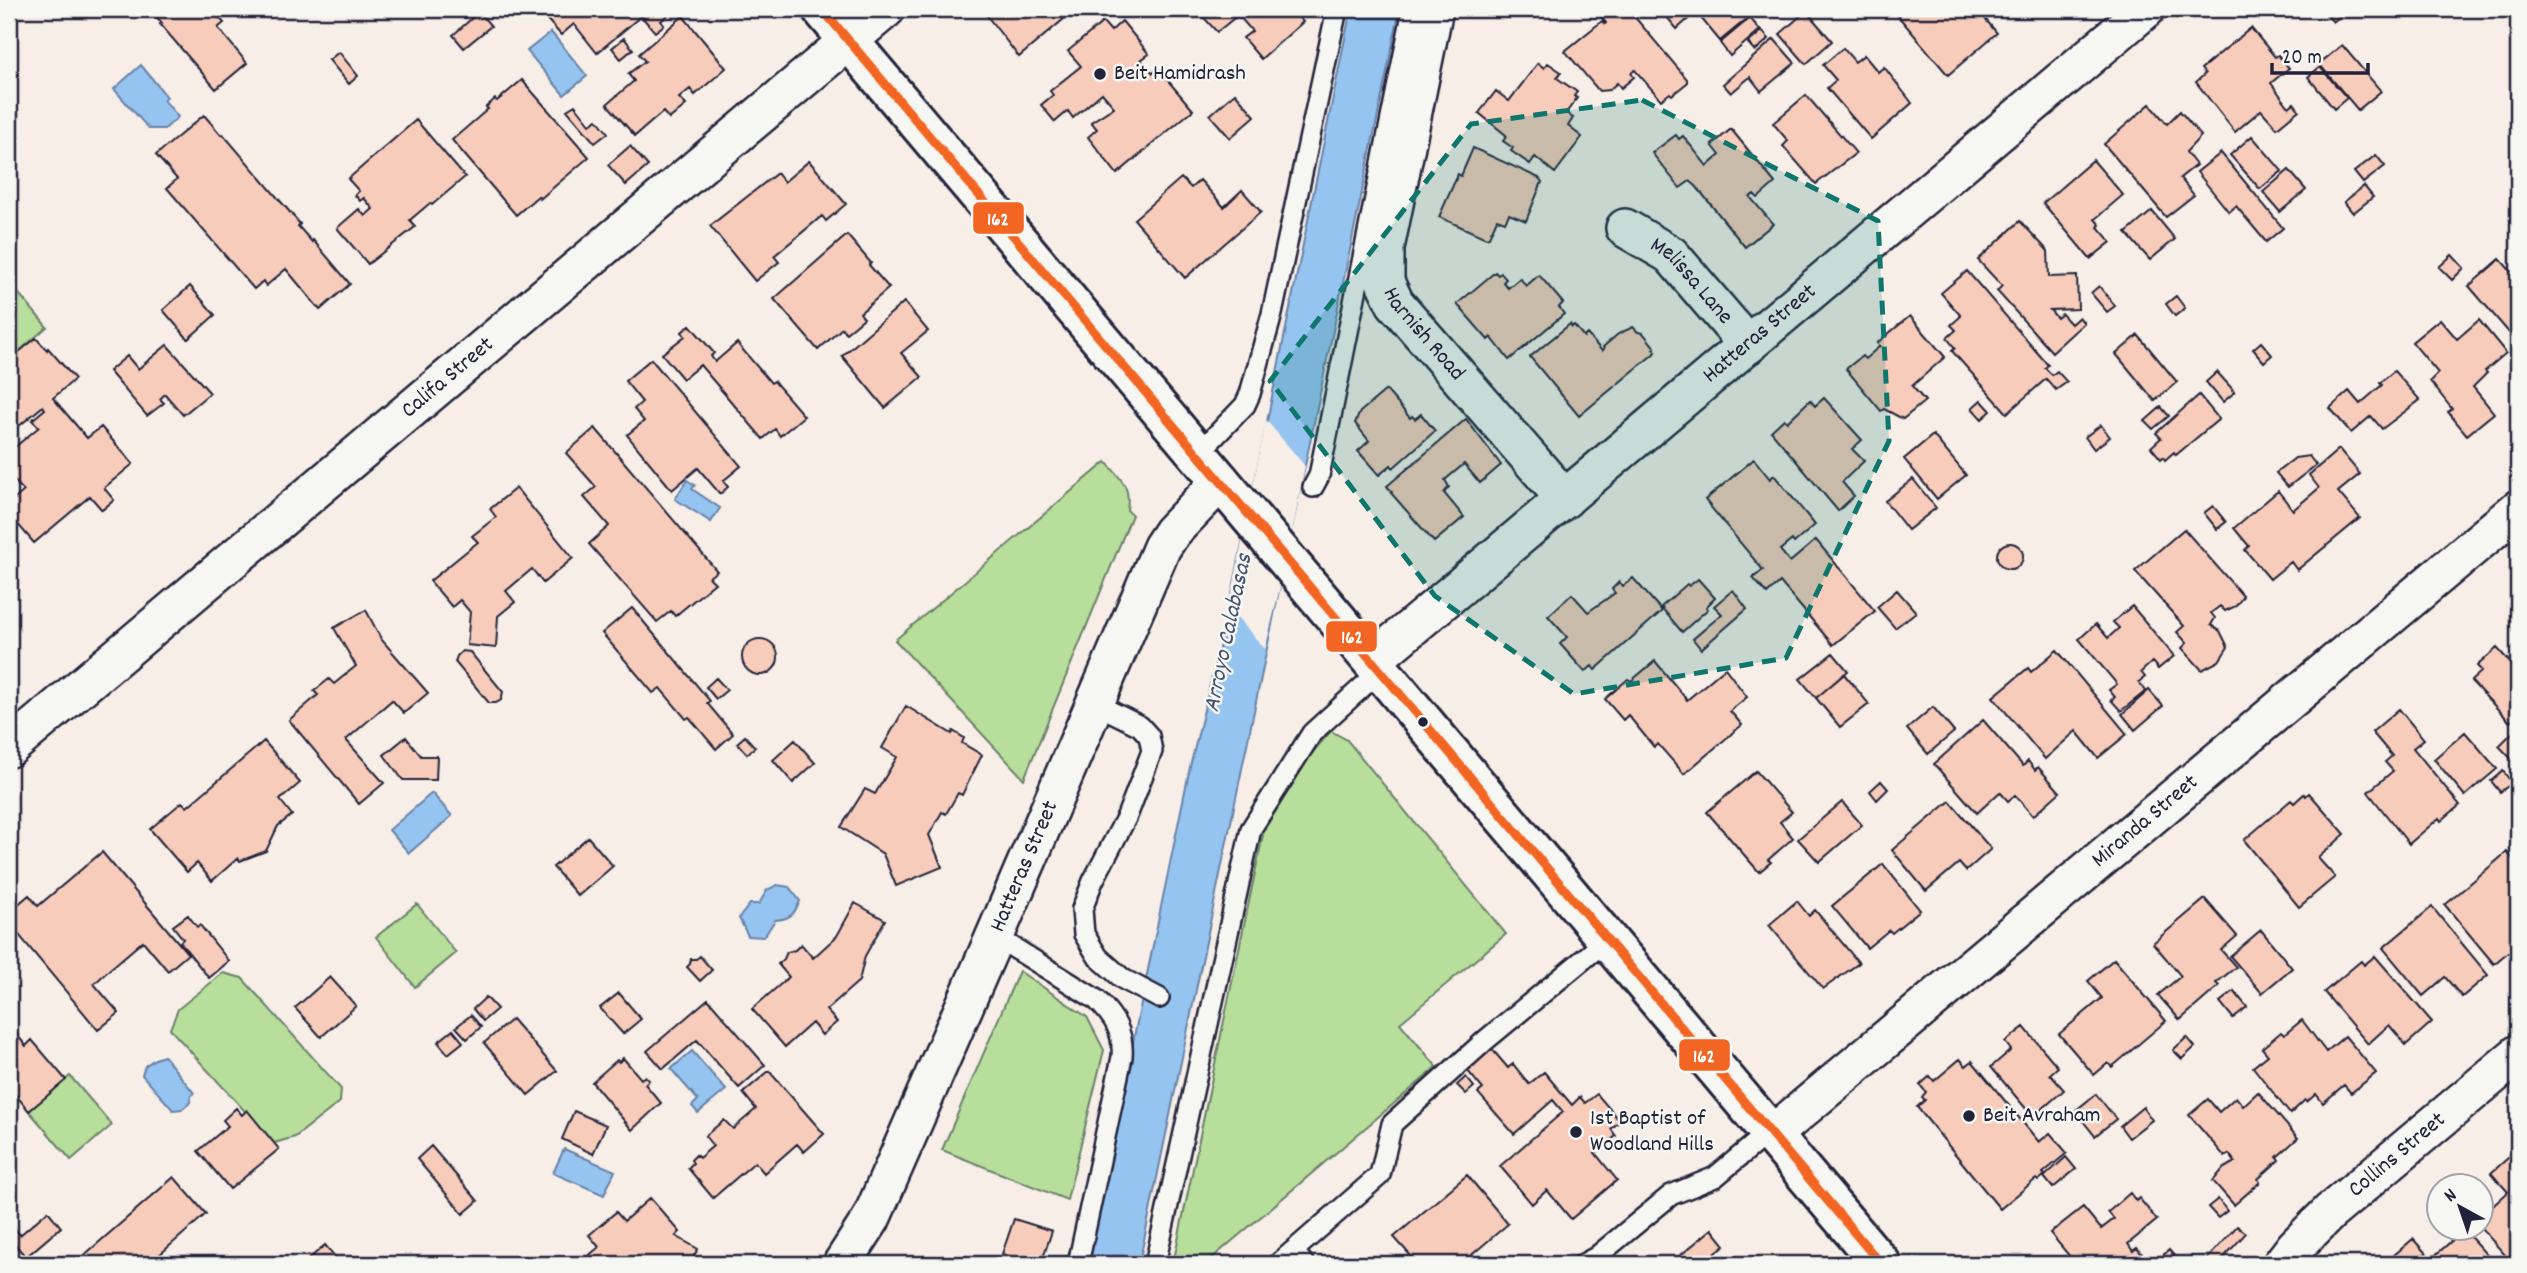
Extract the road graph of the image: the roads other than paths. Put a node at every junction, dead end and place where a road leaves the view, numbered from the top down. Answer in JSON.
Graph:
{"nodes":[{"id":1,"x":822,"y":9,"type":"edge"},
{"id":2,"x":886,"y":9,"type":"edge"},
{"id":3,"x":1337,"y":9,"type":"edge"},
{"id":4,"x":1413,"y":9,"type":"edge"},
{"id":5,"x":1434,"y":9,"type":"edge"},
{"id":6,"x":2146,"y":9,"type":"edge"},
{"id":7,"x":848,"y":41,"type":"junction"},
{"id":8,"x":1625,"y":228,"type":"dead end"},
{"id":9,"x":1748,"y":345,"type":"junction"},
{"id":10,"x":1209,"y":468,"type":"junction"},
{"id":11,"x":1313,"y":487,"type":"dead end"},
{"id":12,"x":1565,"y":499,"type":"junction"},
{"id":13,"x":2518,"y":509,"type":"edge"},
{"id":14,"x":1377,"y":665,"type":"junction"},
{"id":15,"x":1094,"y":703,"type":"junction"},
{"id":16,"x":9,"y":748,"type":"edge"},
{"id":17,"x":995,"y":936,"type":"junction"},
{"id":18,"x":1608,"y":939,"type":"junction"},
{"id":19,"x":1159,"y":998,"type":"dead end"},
{"id":20,"x":2518,"y":1054,"type":"edge"},
{"id":21,"x":1771,"y":1132,"type":"junction"},
{"id":22,"x":1292,"y":1260,"type":"edge"},
{"id":23,"x":842,"y":1264,"type":"edge"},
{"id":24,"x":1077,"y":1264,"type":"edge"},
{"id":25,"x":1155,"y":1264,"type":"edge"},
{"id":26,"x":1583,"y":1264,"type":"edge"},
{"id":27,"x":1881,"y":1264,"type":"edge"},
{"id":28,"x":2282,"y":1264,"type":"edge"}],
"edges":[{"from":1,"to":7,"type":"main road"},
{"from":2,"to":7,"type":"street","name":"Califa Street"},
{"from":3,"to":10,"type":"lane"},
{"from":4,"to":11,"type":"lane"},
{"from":5,"to":12,"type":"street","name":"Harnish Road"},
{"from":6,"to":9,"type":"street","name":"Hatteras Street"},
{"from":7,"to":10,"type":"main road"},
{"from":7,"to":16,"type":"street","name":"Califa Street"},
{"from":8,"to":9,"type":"street","name":"Melissa Lane"},
{"from":9,"to":12,"type":"street","name":"Hatteras Street"},
{"from":10,"to":14,"type":"main road"},
{"from":10,"to":15,"type":"street","name":"Hatteras Street"},
{"from":12,"to":14,"type":"street","name":"Hatteras Street"},
{"from":13,"to":21,"type":"street","name":"Miranda Street"},
{"from":14,"to":18,"type":"main road"},
{"from":14,"to":25,"type":"lane"},
{"from":15,"to":17,"type":"street","name":"Hatteras Street"},
{"from":15,"to":19,"type":"lane"},
{"from":17,"to":23,"type":"street","name":"Hatteras Street"},
{"from":17,"to":24,"type":"lane"},
{"from":18,"to":21,"type":"main road"},
{"from":18,"to":22,"type":"lane"},
{"from":20,"to":28,"type":"street","name":"Collins Street"},
{"from":21,"to":26,"type":"lane"},
{"from":21,"to":27,"type":"main road"}]}
